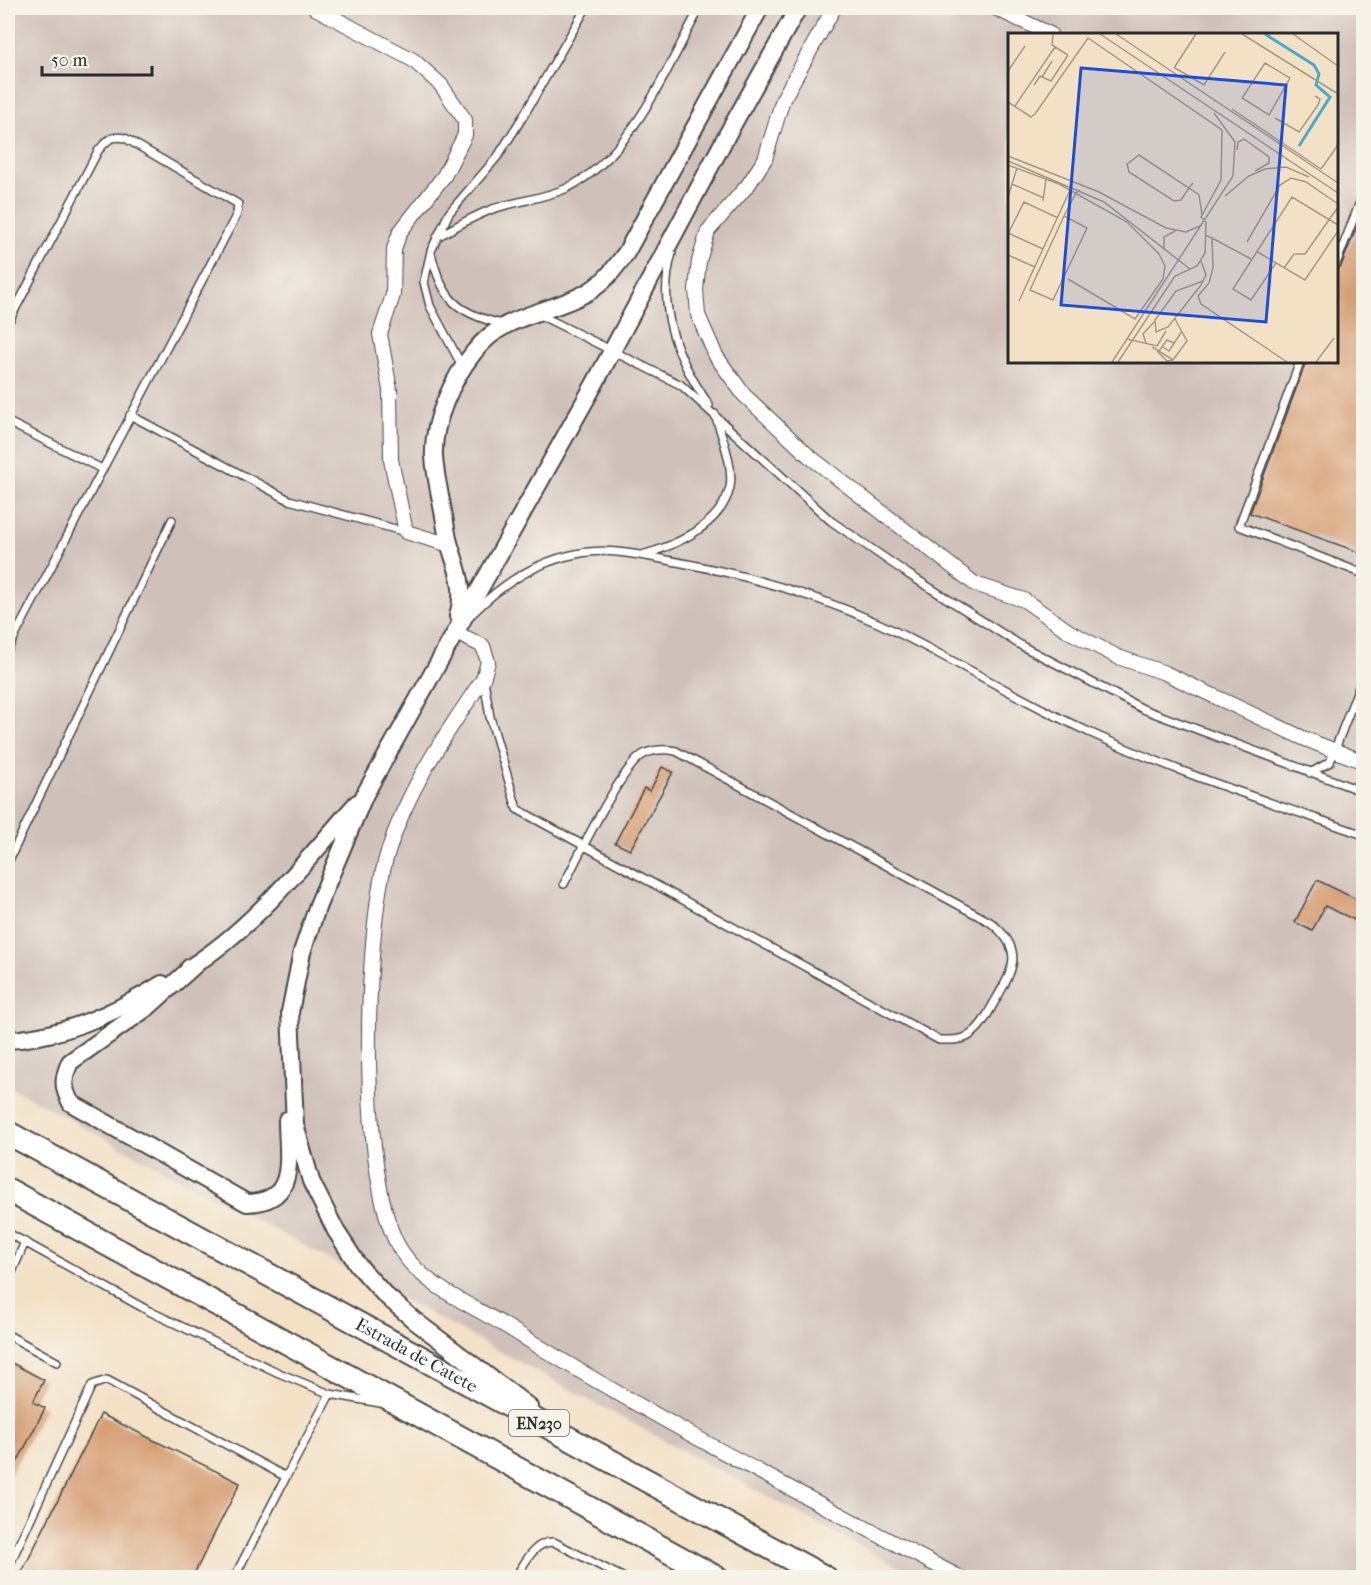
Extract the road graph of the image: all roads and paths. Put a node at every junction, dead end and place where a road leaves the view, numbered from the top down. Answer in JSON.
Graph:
{"nodes":[{"id":1,"x":315,"y":8,"type":"edge"},
{"id":2,"x":586,"y":8,"type":"edge"},
{"id":3,"x":700,"y":8,"type":"edge"},
{"id":4,"x":760,"y":8,"type":"edge"},
{"id":5,"x":798,"y":8,"type":"edge"},
{"id":6,"x":834,"y":8,"type":"edge"},
{"id":7,"x":995,"y":8,"type":"edge"},
{"id":8,"x":1048,"y":33,"type":"edge"},
{"id":9,"x":1364,"y":192,"type":"edge"},
{"id":10,"x":679,"y":226,"type":"junction"},
{"id":11,"x":437,"y":237,"type":"junction"},
{"id":12,"x":431,"y":251,"type":"junction"},
{"id":13,"x":1338,"y":259,"type":"edge"},
{"id":14,"x":533,"y":312,"type":"junction"},
{"id":15,"x":8,"y":323,"type":"edge"},
{"id":16,"x":504,"y":325,"type":"junction"},
{"id":17,"x":613,"y":350,"type":"junction"},
{"id":18,"x":1300,"y":363,"type":"edge"},
{"id":19,"x":464,"y":369,"type":"junction"},
{"id":20,"x":130,"y":415,"type":"junction"},
{"id":21,"x":715,"y":415,"type":"junction"},
{"id":22,"x":8,"y":422,"type":"edge"},
{"id":23,"x":102,"y":469,"type":"junction"},
{"id":24,"x":172,"y":520,"type":"dead end"},
{"id":25,"x":406,"y":532,"type":"junction"},
{"id":26,"x":450,"y":545,"type":"junction"},
{"id":27,"x":640,"y":555,"type":"junction"},
{"id":28,"x":1364,"y":574,"type":"edge"},
{"id":29,"x":454,"y":632,"type":"junction"},
{"id":30,"x":8,"y":649,"type":"edge"},
{"id":31,"x":1364,"y":674,"type":"edge"},
{"id":32,"x":483,"y":679,"type":"junction"},
{"id":33,"x":1335,"y":750,"type":"junction"},
{"id":34,"x":1364,"y":762,"type":"edge"},
{"id":35,"x":1310,"y":773,"type":"junction"},
{"id":36,"x":1364,"y":792,"type":"edge"},
{"id":37,"x":365,"y":794,"type":"junction"},
{"id":38,"x":1364,"y":835,"type":"edge"},
{"id":39,"x":584,"y":846,"type":"junction"},
{"id":40,"x":8,"y":862,"type":"edge"},
{"id":41,"x":564,"y":884,"type":"dead end"},
{"id":42,"x":197,"y":963,"type":"junction"},
{"id":43,"x":290,"y":1012,"type":"junction"},
{"id":44,"x":8,"y":1040,"type":"edge"},
{"id":45,"x":8,"y":1133,"type":"edge"},
{"id":46,"x":8,"y":1190,"type":"edge"},
{"id":47,"x":8,"y":1233,"type":"edge"},
{"id":48,"x":25,"y":1242,"type":"junction"},
{"id":49,"x":8,"y":1281,"type":"edge"},
{"id":50,"x":8,"y":1335,"type":"edge"},
{"id":51,"x":57,"y":1362,"type":"dead end"},
{"id":52,"x":330,"y":1394,"type":"junction"},
{"id":53,"x":407,"y":1408,"type":"junction"},
{"id":54,"x":582,"y":1447,"type":"junction"},
{"id":55,"x":286,"y":1477,"type":"junction"},
{"id":56,"x":8,"y":1568,"type":"edge"},
{"id":57,"x":234,"y":1578,"type":"edge"},
{"id":58,"x":515,"y":1578,"type":"edge"},
{"id":59,"x":624,"y":1578,"type":"edge"},
{"id":60,"x":717,"y":1578,"type":"edge"},
{"id":61,"x":826,"y":1578,"type":"edge"},
{"id":62,"x":961,"y":1578,"type":"edge"}],
"edges":[{"from":1,"to":25,"type":"street"},
{"from":2,"to":11,"type":"lane"},
{"from":3,"to":11,"type":"lane"},
{"from":4,"to":14,"type":"street"},
{"from":5,"to":10,"type":"street"},
{"from":6,"to":33,"type":"street"},
{"from":7,"to":8,"type":"street"},
{"from":9,"to":13,"type":"lane"},
{"from":10,"to":17,"type":"street"},
{"from":10,"to":21,"type":"lane"},
{"from":11,"to":12,"type":"lane"},
{"from":12,"to":16,"type":"lane"},
{"from":12,"to":19,"type":"lane"},
{"from":14,"to":16,"type":"street"},
{"from":14,"to":17,"type":"lane"},
{"from":15,"to":20,"type":"lane"},
{"from":16,"to":19,"type":"street"},
{"from":17,"to":21,"type":"lane"},
{"from":17,"to":29,"type":"street"},
{"from":18,"to":28,"type":"lane"},
{"from":19,"to":26,"type":"street"},
{"from":20,"to":23,"type":"lane"},
{"from":20,"to":25,"type":"lane"},
{"from":21,"to":27,"type":"lane"},
{"from":21,"to":35,"type":"lane"},
{"from":22,"to":23,"type":"lane"},
{"from":23,"to":30,"type":"lane"},
{"from":24,"to":40,"type":"lane"},
{"from":25,"to":26,"type":"street"},
{"from":26,"to":29,"type":"street"},
{"from":27,"to":29,"type":"lane"},
{"from":27,"to":38,"type":"lane"},
{"from":29,"to":32,"type":"street"},
{"from":29,"to":37,"type":"street"},
{"from":31,"to":33,"type":"lane"},
{"from":32,"to":39,"type":"lane"},
{"from":32,"to":62,"type":"street"},
{"from":33,"to":34,"type":"street"},
{"from":33,"to":35,"type":"lane"},
{"from":35,"to":36,"type":"lane"},
{"from":37,"to":42,"type":"street"},
{"from":37,"to":43,"type":"street"},
{"from":39,"to":39,"type":"lane"},
{"from":39,"to":41,"type":"lane"},
{"from":42,"to":43,"type":"street"},
{"from":42,"to":44,"type":"street"},
{"from":43,"to":54,"type":"street"},
{"from":45,"to":54,"type":"highway","name":"Estrada de Catete","number":"EN230"},
{"from":46,"to":53,"type":"highway","number":"EN230"},
{"from":47,"to":48,"type":"lane"},
{"from":48,"to":49,"type":"lane"},
{"from":48,"to":52,"type":"lane"},
{"from":50,"to":51,"type":"lane"},
{"from":52,"to":53,"type":"lane"},
{"from":52,"to":55,"type":"lane"},
{"from":53,"to":60,"type":"highway","number":"EN230"},
{"from":54,"to":61,"type":"highway","name":"Estrada de Catete","number":"EN230"},
{"from":55,"to":56,"type":"lane"},
{"from":55,"to":57,"type":"lane"},
{"from":58,"to":59,"type":"lane"}]}
